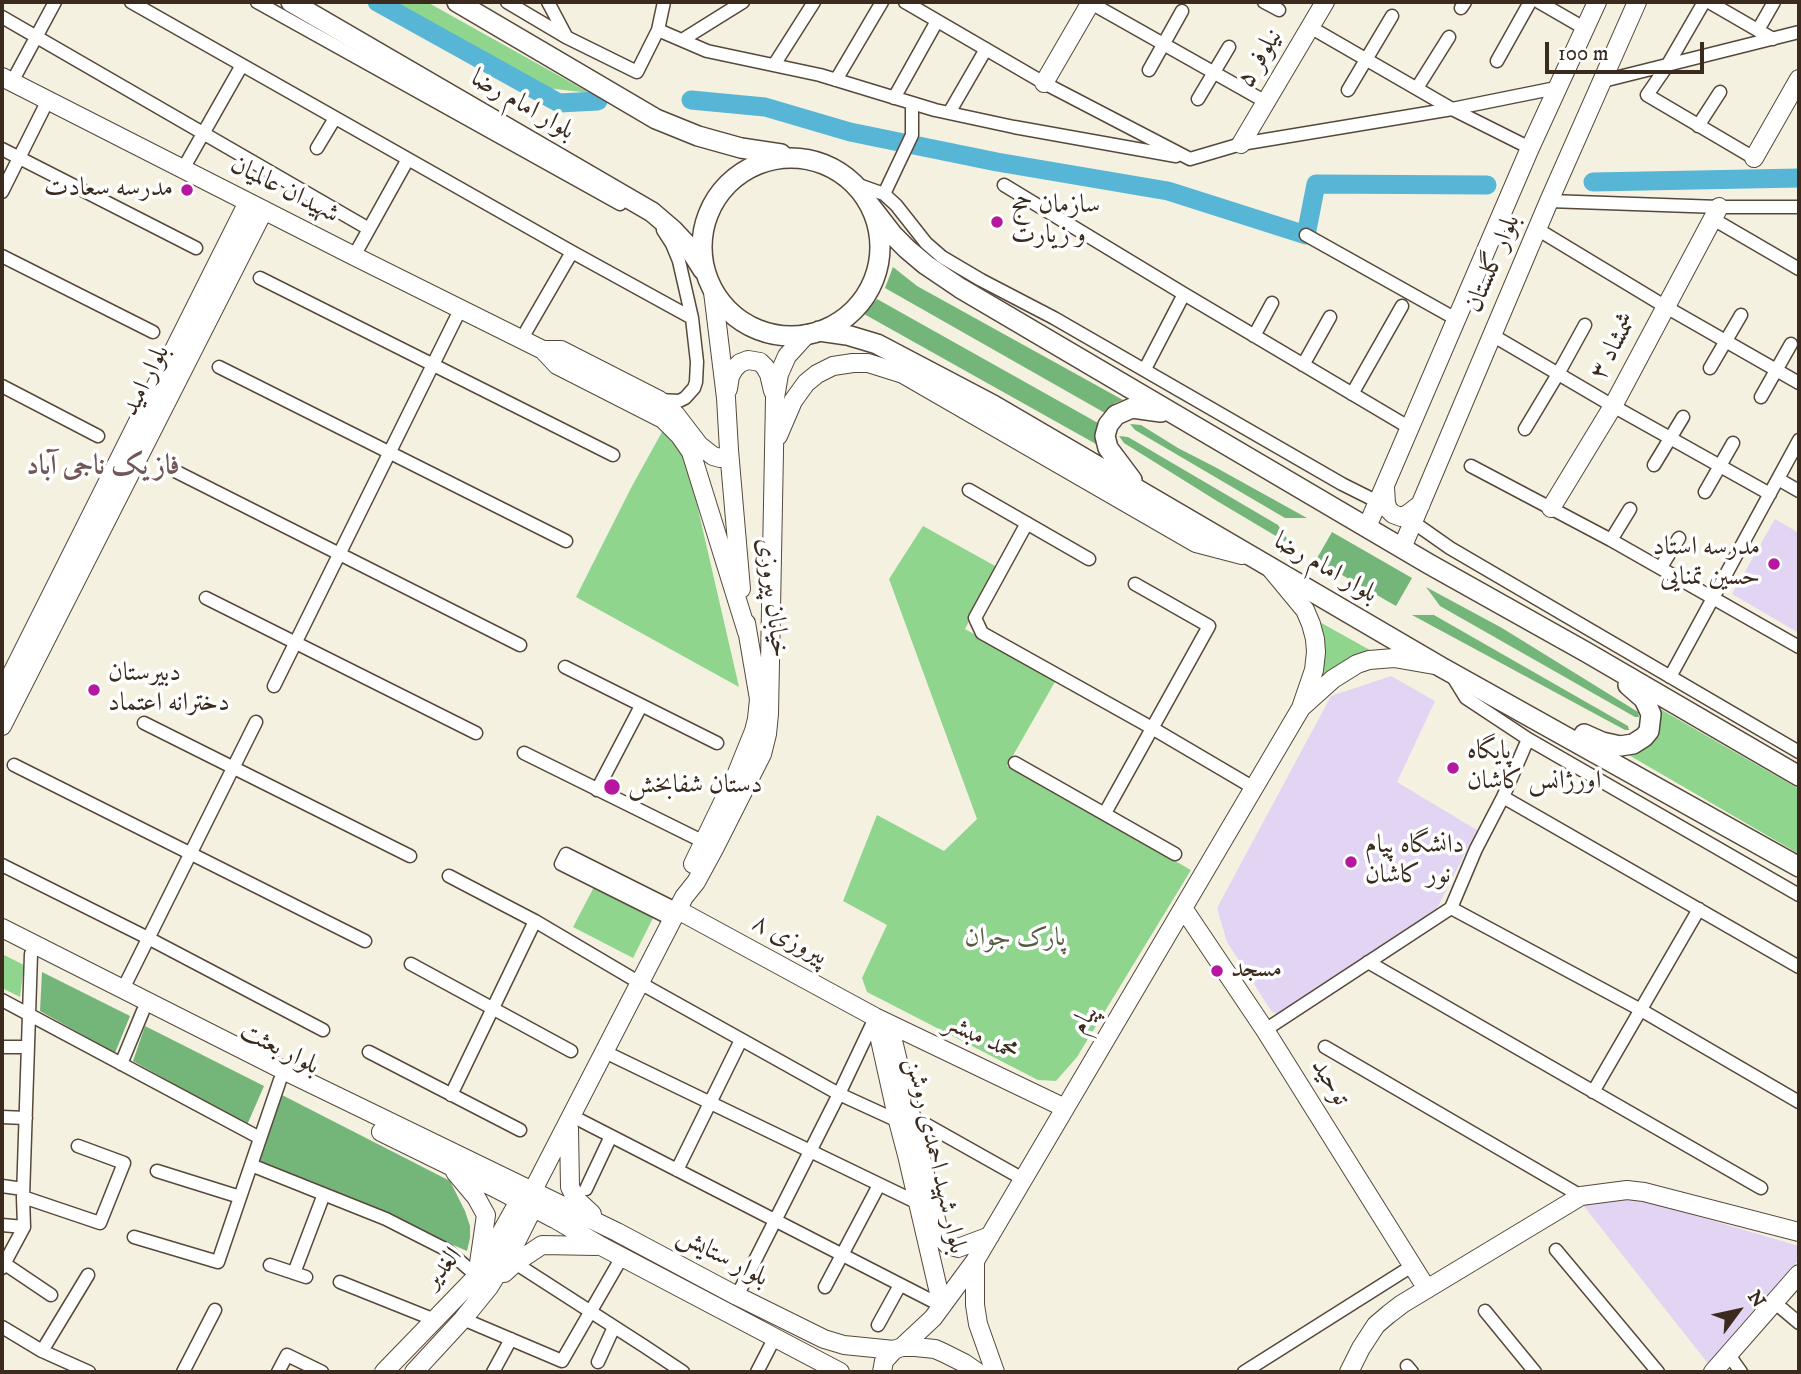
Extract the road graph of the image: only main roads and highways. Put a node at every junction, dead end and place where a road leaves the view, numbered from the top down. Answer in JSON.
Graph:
{"nodes":[{"id":1,"x":291,"y":2,"type":"edge"},
{"id":2,"x":457,"y":2,"type":"edge"},
{"id":3,"x":1090,"y":2,"type":"edge"},
{"id":4,"x":1325,"y":2,"type":"edge"},
{"id":5,"x":1597,"y":2,"type":"edge"},
{"id":6,"x":1637,"y":2,"type":"edge"},
{"id":7,"x":1799,"y":79,"type":"edge"},
{"id":8,"x":7,"y":80,"type":"edge"},
{"id":9,"x":1044,"y":83,"type":"road end"},
{"id":10,"x":1241,"y":144,"type":"road end"},
{"id":11,"x":1754,"y":158,"type":"road end"},
{"id":12,"x":806,"y":159,"type":"junction"},
{"id":13,"x":876,"y":199,"type":"junction"},
{"id":14,"x":256,"y":206,"type":"junction"},
{"id":15,"x":1716,"y":213,"type":"road end"},
{"id":16,"x":710,"y":285,"type":"junction"},
{"id":17,"x":813,"y":332,"type":"junction"},
{"id":18,"x":543,"y":351,"type":"junction"},
{"id":19,"x":726,"y":398,"type":"junction"},
{"id":20,"x":775,"y":398,"type":"junction"},
{"id":21,"x":952,"y":402,"type":"junction"},
{"id":22,"x":993,"y":405,"type":"junction"},
{"id":23,"x":1176,"y":416,"type":"junction"},
{"id":24,"x":774,"y":446,"type":"junction"},
{"id":25,"x":729,"y":450,"type":"junction"},
{"id":26,"x":1140,"y":490,"type":"junction"},
{"id":27,"x":1382,"y":495,"type":"junction"},
{"id":28,"x":1421,"y":503,"type":"junction"},
{"id":29,"x":1551,"y":508,"type":"road end"},
{"id":30,"x":1367,"y":527,"type":"junction"},
{"id":31,"x":1402,"y":548,"type":"junction"},
{"id":32,"x":1262,"y":563,"type":"junction"},
{"id":33,"x":43,"y":628,"type":"junction"},
{"id":34,"x":747,"y":632,"type":"junction"},
{"id":35,"x":1586,"y":652,"type":"junction"},
{"id":36,"x":1446,"y":669,"type":"junction"},
{"id":37,"x":2,"y":693,"type":"edge"},
{"id":38,"x":1502,"y":700,"type":"junction"},
{"id":39,"x":1301,"y":708,"type":"junction"},
{"id":40,"x":2,"y":726,"type":"edge"},
{"id":41,"x":1799,"y":776,"type":"edge"},
{"id":42,"x":1799,"y":867,"type":"edge"},
{"id":43,"x":1183,"y":908,"type":"junction"},
{"id":44,"x":678,"y":909,"type":"junction"},
{"id":45,"x":2,"y":928,"type":"edge"},
{"id":46,"x":2,"y":939,"type":"edge"},
{"id":47,"x":882,"y":1021,"type":"junction"},
{"id":48,"x":1065,"y":1108,"type":"junction"},
{"id":49,"x":571,"y":1120,"type":"junction"},
{"id":50,"x":913,"y":1154,"type":"junction"},
{"id":51,"x":451,"y":1167,"type":"junction"},
{"id":52,"x":528,"y":1200,"type":"junction"},
{"id":53,"x":617,"y":1232,"type":"junction"},
{"id":54,"x":1799,"y":1232,"type":"edge"},
{"id":55,"x":990,"y":1236,"type":"junction"},
{"id":56,"x":601,"y":1246,"type":"junction"},
{"id":57,"x":975,"y":1261,"type":"junction"},
{"id":58,"x":694,"y":1273,"type":"junction"},
{"id":59,"x":1799,"y":1274,"type":"edge"},
{"id":60,"x":483,"y":1281,"type":"junction"},
{"id":61,"x":1427,"y":1289,"type":"junction"},
{"id":62,"x":685,"y":1290,"type":"junction"},
{"id":63,"x":942,"y":1306,"type":"junction"},
{"id":64,"x":898,"y":1348,"type":"junction"},
{"id":65,"x":404,"y":1353,"type":"junction"},
{"id":66,"x":416,"y":1370,"type":"edge"},
{"id":67,"x":384,"y":1372,"type":"edge"},
{"id":68,"x":840,"y":1372,"type":"edge"},
{"id":69,"x":881,"y":1372,"type":"edge"},
{"id":70,"x":978,"y":1372,"type":"edge"},
{"id":71,"x":995,"y":1372,"type":"edge"},
{"id":72,"x":1349,"y":1372,"type":"edge"},
{"id":73,"x":1713,"y":1372,"type":"edge"}],
"edges":[{"from":1,"to":16,"type":"main road","name":"بلوار امام رضا"},
{"from":2,"to":12,"type":"main road"},
{"from":3,"to":9,"type":"main road"},
{"from":4,"to":10,"type":"main road","name":"نیلوفر ۵"},
{"from":5,"to":27,"type":"main road","name":"بلوار گلستان"},
{"from":6,"to":28,"type":"main road","name":"بلوار گلستان"},
{"from":7,"to":11,"type":"main road"},
{"from":8,"to":14,"type":"main road","name":"شهیدان عالمیان"},
{"from":12,"to":13,"type":"main road"},
{"from":12,"to":16,"type":"main road"},
{"from":13,"to":17,"type":"main road"},
{"from":13,"to":23,"type":"main road"},
{"from":14,"to":18,"type":"main road","name":"شهیدان عالمیان"},
{"from":14,"to":33,"type":"main road","name":"بلوار امید"},
{"from":15,"to":29,"type":"main road","name":"شمشاد ۳"},
{"from":16,"to":17,"type":"main road"},
{"from":16,"to":19,"type":"main road","name":"خیابان پیروزی"},
{"from":17,"to":20,"type":"main road","name":"خیابان پیروزی"},
{"from":17,"to":22,"type":"main road","name":"بلوار امام رضا"},
{"from":18,"to":25,"type":"main road"},
{"from":18,"to":34,"type":"main road"},
{"from":19,"to":20,"type":"main road"},
{"from":19,"to":25,"type":"main road","name":"خیابان پیروزی"},
{"from":20,"to":24,"type":"main road","name":"خیابان پیروزی"},
{"from":21,"to":22,"type":"main road"},
{"from":21,"to":24,"type":"main road"},
{"from":21,"to":32,"type":"main road"},
{"from":22,"to":26,"type":"main road","name":"بلوار امام رضا"},
{"from":23,"to":26,"type":"main road"},
{"from":23,"to":30,"type":"main road"},
{"from":24,"to":44,"type":"main road","name":"خیابان پیروزی"},
{"from":25,"to":34,"type":"main road","name":"خیابان پیروزی"},
{"from":26,"to":32,"type":"main road","name":"بلوار امام رضا"},
{"from":27,"to":28,"type":"main road"},
{"from":27,"to":30,"type":"main road","name":"بلوار گلستان"},
{"from":28,"to":31,"type":"main road","name":"بلوار گلستان"},
{"from":30,"to":31,"type":"main road"},
{"from":31,"to":35,"type":"main road"},
{"from":32,"to":36,"type":"main road","name":"بلوار امام رضا"},
{"from":32,"to":39,"type":"main road"},
{"from":33,"to":37,"type":"main road","name":"بلوار امید"},
{"from":33,"to":40,"type":"main road","name":"بلوار امید"},
{"from":34,"to":44,"type":"main road","name":"خیابان پیروزی"},
{"from":35,"to":38,"type":"main road"},
{"from":35,"to":41,"type":"main road"},
{"from":36,"to":38,"type":"main road","name":"بلوار امام رضا"},
{"from":36,"to":39,"type":"main road"},
{"from":38,"to":42,"type":"main road","name":"بلوار امام رضا"},
{"from":39,"to":43,"type":"main road","name":"پیام"},
{"from":43,"to":48,"type":"main road","name":"پیام"},
{"from":43,"to":61,"type":"main road","name":"توحید"},
{"from":44,"to":47,"type":"main road","name":"پیروزی ۸"},
{"from":44,"to":49,"type":"main road","name":"خیابان پیروزی"},
{"from":45,"to":52,"type":"main road","name":"بلوار بعثت"},
{"from":46,"to":51,"type":"main road","name":"بلوار بعثت"},
{"from":47,"to":48,"type":"main road","name":"محمد مبشر"},
{"from":47,"to":50,"type":"main road","name":"بلوار شهید احمدی روشن"},
{"from":48,"to":55,"type":"main road","name":"پیام"},
{"from":49,"to":52,"type":"main road","name":"خیابان پیروزی"},
{"from":49,"to":53,"type":"main road"},
{"from":50,"to":55,"type":"main road","name":"بلوار شهید احمدی روشن"},
{"from":50,"to":63,"type":"main road","name":"بلوار شهید احمدی روشن"},
{"from":51,"to":52,"type":"main road","name":"بلوار بعثت"},
{"from":51,"to":60,"type":"main road"},
{"from":52,"to":53,"type":"main road","name":"بلوار ستایش"},
{"from":52,"to":56,"type":"main road","name":"بلوار ستایش"},
{"from":52,"to":60,"type":"main road","name":"الغدیر"},
{"from":53,"to":58,"type":"main road","name":"بلوار ستایش"},
{"from":54,"to":61,"type":"main road"},
{"from":55,"to":57,"type":"main road","name":"پیام"},
{"from":56,"to":60,"type":"main road"},
{"from":56,"to":62,"type":"main road","name":"بلوار ستایش"},
{"from":57,"to":63,"type":"main road","name":"پیام"},
{"from":57,"to":71,"type":"main road"},
{"from":58,"to":62,"type":"main road"},
{"from":58,"to":64,"type":"main road","name":"بلوار ستایش"},
{"from":59,"to":73,"type":"main road"},
{"from":60,"to":65,"type":"main road","name":"الغدیر"},
{"from":60,"to":66,"type":"main road","name":"الغدیر"},
{"from":61,"to":72,"type":"main road"},
{"from":62,"to":68,"type":"main road","name":"بلوار ستایش"},
{"from":63,"to":64,"type":"main road","name":"پیام"},
{"from":64,"to":69,"type":"main road","name":"پیام"},
{"from":64,"to":70,"type":"main road","name":"بلوار ستایش"},
{"from":65,"to":66,"type":"main road"},
{"from":65,"to":67,"type":"main road","name":"الغدیر"}]}
